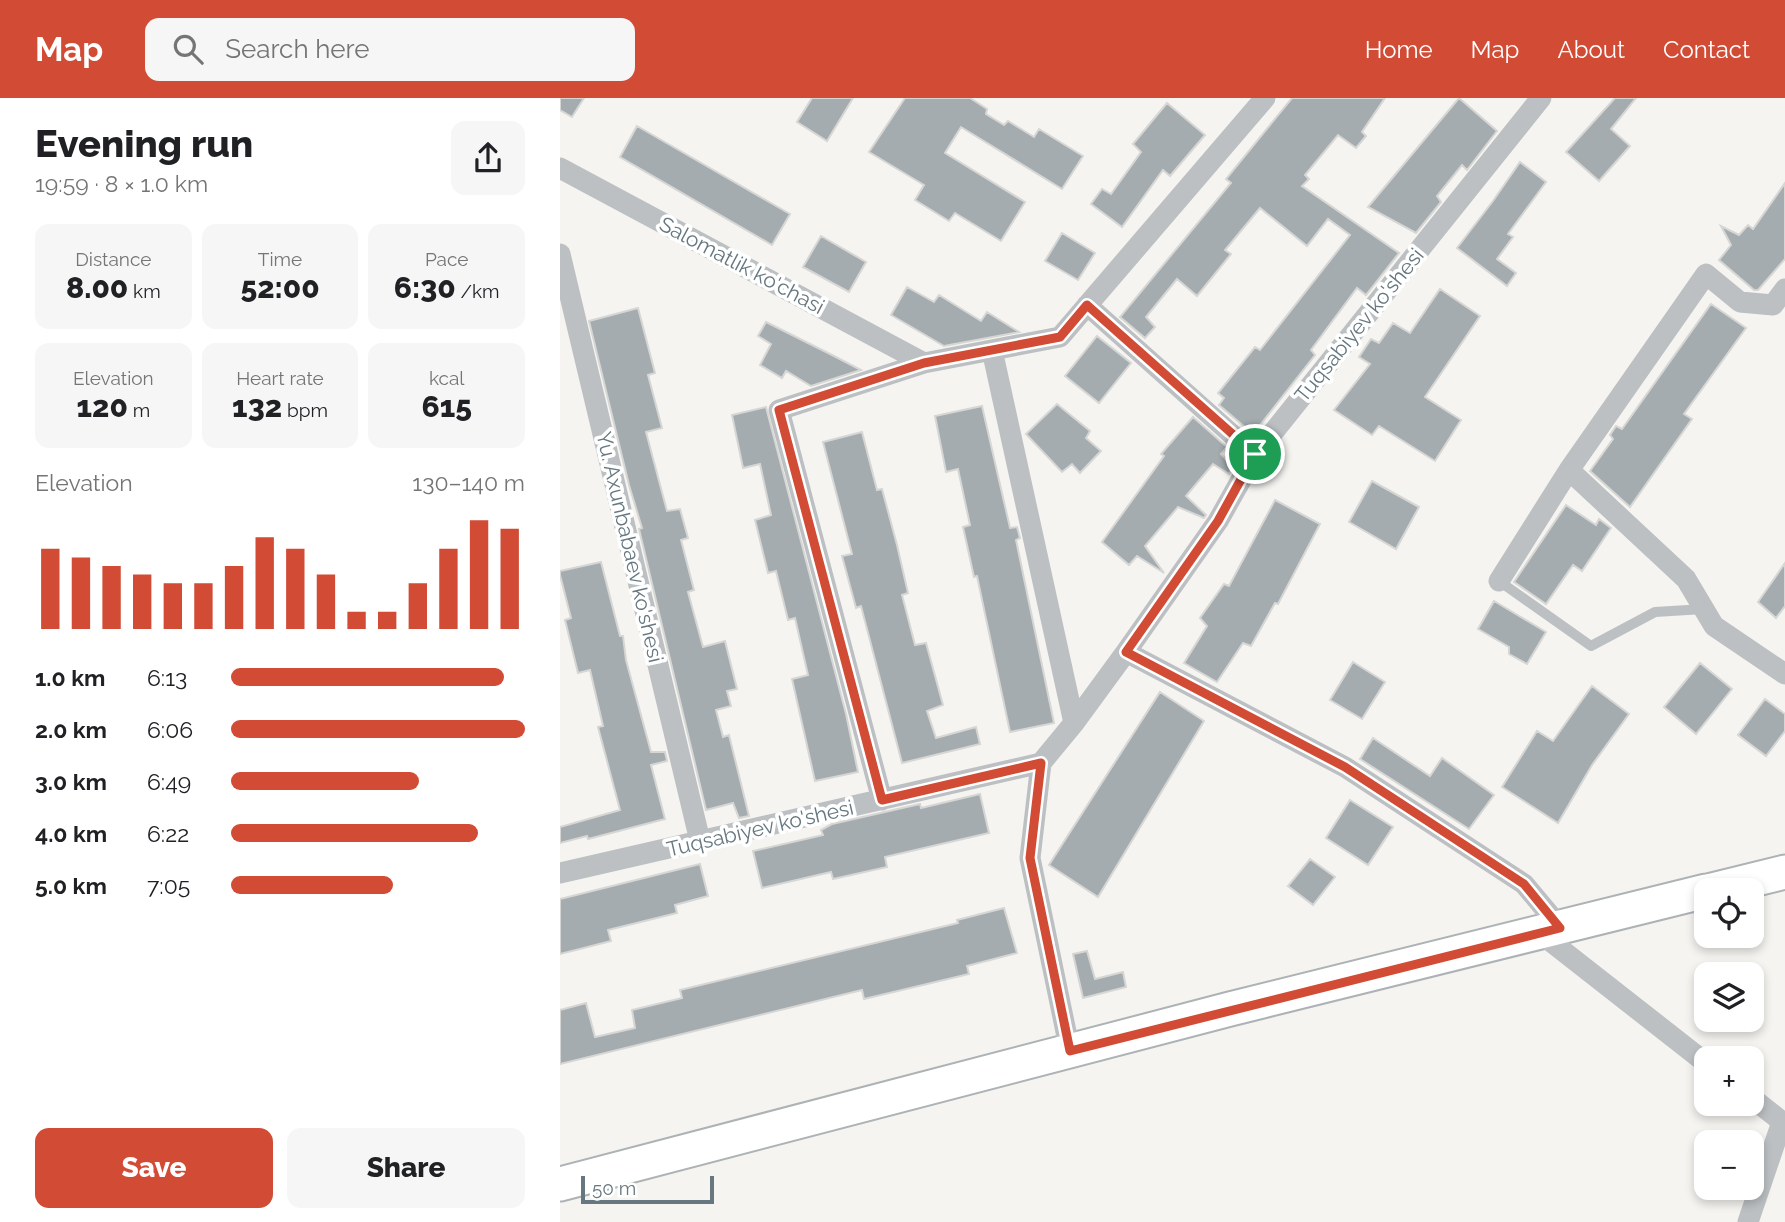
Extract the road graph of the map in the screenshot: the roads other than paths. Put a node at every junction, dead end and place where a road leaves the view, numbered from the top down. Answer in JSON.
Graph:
{"nodes":[{"id":1,"x":1265,"y":98,"type":"edge"},
{"id":2,"x":1541,"y":98,"type":"edge"},
{"id":3,"x":560,"y":168,"type":"edge"},
{"id":4,"x":560,"y":254,"type":"edge"},
{"id":5,"x":1785,"y":289,"type":"edge"},
{"id":6,"x":1087,"y":305,"type":"junction"},
{"id":7,"x":992,"y":350,"type":"junction"},
{"id":8,"x":924,"y":363,"type":"junction"},
{"id":9,"x":1255,"y":454,"type":"junction"},
{"id":10,"x":1569,"y":470,"type":"junction"},
{"id":11,"x":1499,"y":581,"type":"joint"},
{"id":12,"x":1704,"y":609,"type":"junction"},
{"id":13,"x":1126,"y":652,"type":"junction"},
{"id":14,"x":1785,"y":674,"type":"edge"},
{"id":15,"x":1074,"y":723,"type":"junction"},
{"id":16,"x":1041,"y":763,"type":"junction"},
{"id":17,"x":882,"y":800,"type":"junction"},
{"id":18,"x":700,"y":841,"type":"junction"},
{"id":19,"x":1785,"y":872,"type":"edge"},
{"id":20,"x":560,"y":873,"type":"edge"},
{"id":21,"x":1760,"y":878,"type":"edge"},
{"id":22,"x":1694,"y":894,"type":"edge"},
{"id":23,"x":1550,"y":930,"type":"junction"},
{"id":24,"x":1070,"y":1051,"type":"junction"},
{"id":25,"x":1694,"y":1053,"type":"edge"},
{"id":26,"x":1764,"y":1107,"type":"edge"},
{"id":27,"x":1784,"y":1123,"type":"edge"},
{"id":28,"x":560,"y":1184,"type":"edge"},
{"id":29,"x":1748,"y":1222,"type":"edge"}],
"edges":[{"from":1,"to":6,"type":"street"},
{"from":2,"to":9,"type":"street","name":"Tuqsabiyev ko'shesi"},
{"from":3,"to":8,"type":"street","name":"Salomatlik ko'chasi"},
{"from":4,"to":18,"type":"street","name":"Yu. Axunbabaev ko'shesi"},
{"from":5,"to":10,"type":"street"},
{"from":6,"to":7,"type":"street"},
{"from":6,"to":9,"type":"street"},
{"from":7,"to":8,"type":"street"},
{"from":7,"to":15,"type":"street"},
{"from":8,"to":17,"type":"street"},
{"from":9,"to":13,"type":"street","name":"Tuqsabiyev ko'shesi"},
{"from":10,"to":11,"type":"street"},
{"from":10,"to":12,"type":"street"},
{"from":11,"to":12,"type":"lane"},
{"from":12,"to":14,"type":"street"},
{"from":13,"to":15,"type":"street","name":"Tuqsabiyev ko'shesi"},
{"from":13,"to":23,"type":"street"},
{"from":15,"to":16,"type":"street","name":"Tuqsabiyev ko'shesi"},
{"from":16,"to":17,"type":"street","name":"Tuqsabiyev ko'shesi"},
{"from":16,"to":24,"type":"street"},
{"from":17,"to":18,"type":"street","name":"Tuqsabiyev ko'shesi"},
{"from":18,"to":20,"type":"street","name":"Tuqsabiyev ko'shesi"},
{"from":19,"to":21,"type":"main road"},
{"from":22,"to":23,"type":"main road"},
{"from":23,"to":24,"type":"main road"},
{"from":23,"to":25,"type":"street"},
{"from":24,"to":28,"type":"main road"},
{"from":26,"to":27,"type":"street"},
{"from":27,"to":29,"type":"street"}]}
